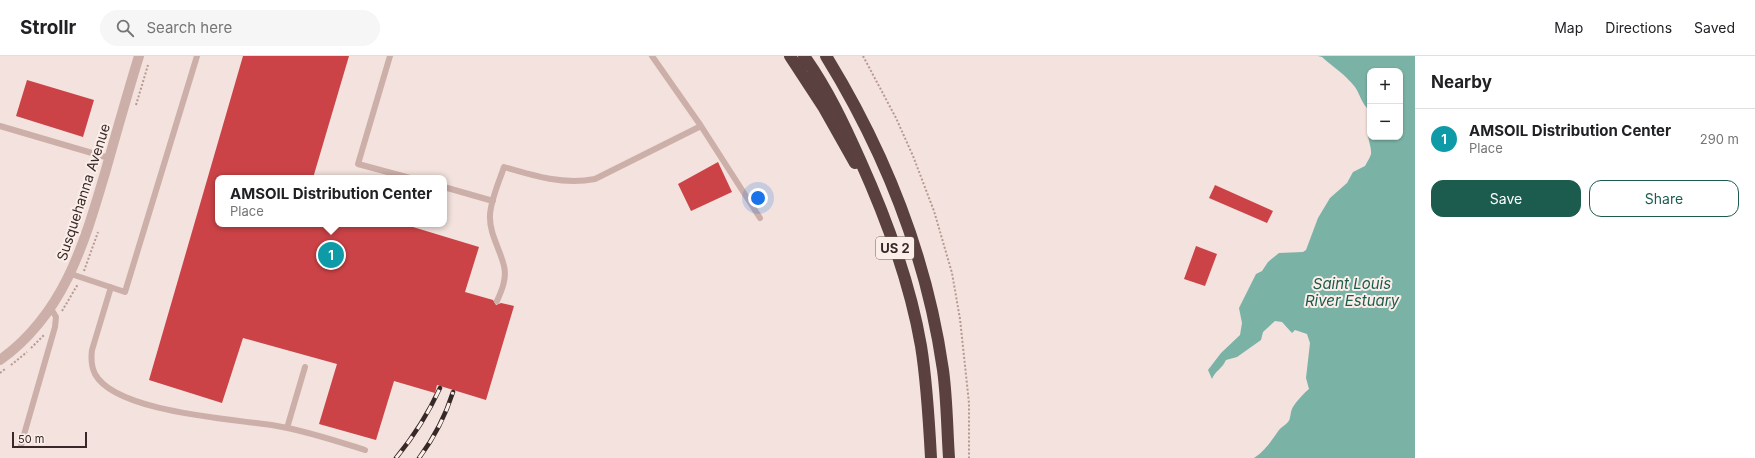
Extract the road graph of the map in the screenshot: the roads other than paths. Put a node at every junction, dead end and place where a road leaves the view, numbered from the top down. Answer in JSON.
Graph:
{"nodes":[{"id":1,"x":139,"y":56,"type":"edge"},
{"id":2,"x":197,"y":56,"type":"edge"},
{"id":3,"x":390,"y":56,"type":"edge"},
{"id":4,"x":652,"y":56,"type":"edge"},
{"id":5,"x":790,"y":56,"type":"edge"},
{"id":6,"x":804,"y":56,"type":"edge"},
{"id":7,"x":826,"y":56,"type":"edge"},
{"id":8,"x":0,"y":126,"type":"edge"},
{"id":9,"x":701,"y":126,"type":"junction"},
{"id":10,"x":109,"y":158,"type":"junction"},
{"id":11,"x":399,"y":175,"type":"edge"},
{"id":12,"x":447,"y":188,"type":"edge"},
{"id":13,"x":874,"y":192,"type":"junction"},
{"id":14,"x":493,"y":200,"type":"junction"},
{"id":15,"x":760,"y":218,"type":"dead end"},
{"id":16,"x":71,"y":274,"type":"junction"},
{"id":17,"x":111,"y":287,"type":"junction"},
{"id":18,"x":497,"y":301,"type":"dead end"},
{"id":19,"x":50,"y":307,"type":"junction"},
{"id":20,"x":0,"y":360,"type":"edge"},
{"id":21,"x":305,"y":367,"type":"dead end"},
{"id":22,"x":287,"y":428,"type":"junction"},
{"id":23,"x":21,"y":444,"type":"dead end"},
{"id":24,"x":365,"y":450,"type":"dead end"},
{"id":25,"x":931,"y":458,"type":"edge"},
{"id":26,"x":949,"y":458,"type":"edge"}],
"edges":[{"from":1,"to":10,"type":"street","name":"Susquehanna Avenue"},
{"from":2,"to":17,"type":"lane"},
{"from":3,"to":11,"type":"lane"},
{"from":4,"to":9,"type":"lane"},
{"from":5,"to":13,"type":"highway"},
{"from":6,"to":13,"type":"highway","number":"US 2"},
{"from":7,"to":26,"type":"highway","number":"US 2"},
{"from":8,"to":10,"type":"lane"},
{"from":9,"to":14,"type":"lane"},
{"from":9,"to":15,"type":"lane"},
{"from":10,"to":16,"type":"street","name":"Susquehanna Avenue"},
{"from":12,"to":14,"type":"lane"},
{"from":13,"to":25,"type":"highway","number":"US 2"},
{"from":14,"to":18,"type":"lane"},
{"from":16,"to":17,"type":"lane"},
{"from":16,"to":19,"type":"street","name":"Susquehanna Avenue"},
{"from":17,"to":22,"type":"lane"},
{"from":19,"to":20,"type":"street","name":"Susquehanna Avenue"},
{"from":19,"to":23,"type":"lane"},
{"from":21,"to":22,"type":"lane"},
{"from":22,"to":24,"type":"lane"}]}
